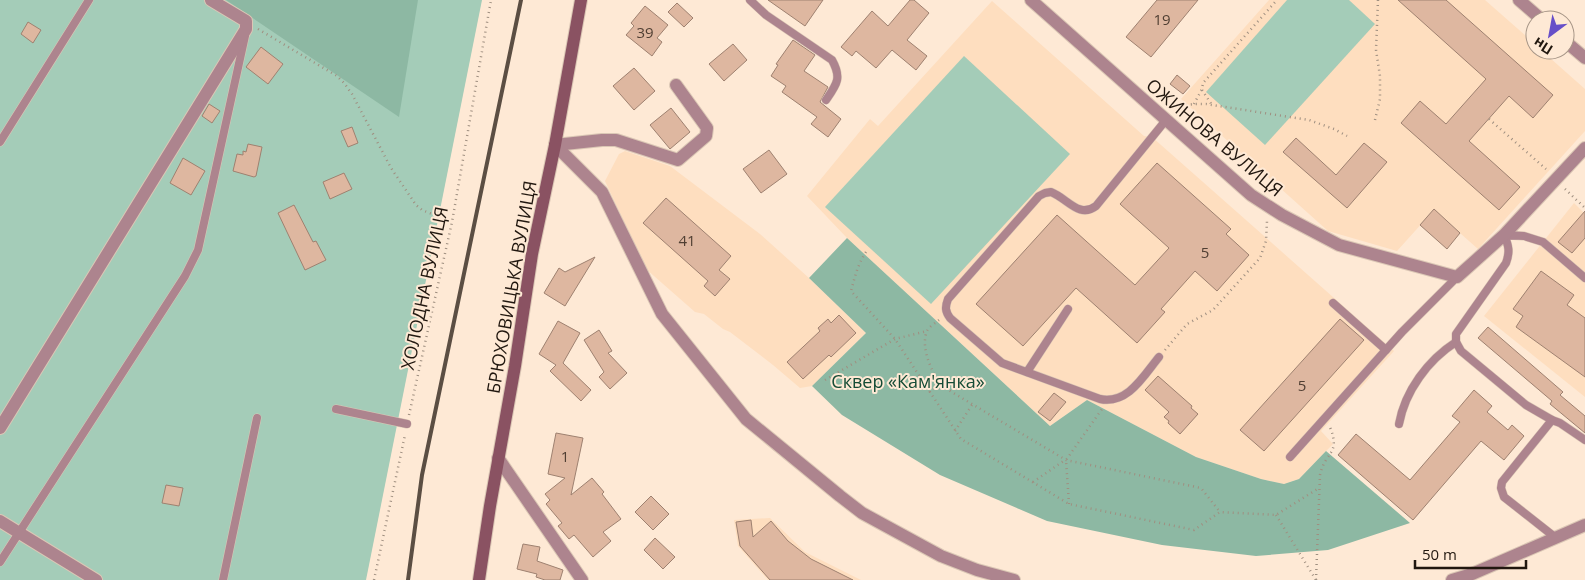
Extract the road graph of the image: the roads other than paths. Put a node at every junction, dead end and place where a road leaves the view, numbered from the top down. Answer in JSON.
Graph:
{"nodes":[{"id":1,"x":89,"y":0,"type":"edge"},
{"id":2,"x":212,"y":0,"type":"edge"},
{"id":3,"x":581,"y":0,"type":"edge"},
{"id":4,"x":750,"y":0,"type":"edge"},
{"id":5,"x":1031,"y":0,"type":"edge"},
{"id":6,"x":1519,"y":0,"type":"edge"},
{"id":7,"x":1530,"y":10,"type":"edge"},
{"id":8,"x":246,"y":25,"type":"junction"},
{"id":9,"x":1575,"y":50,"type":"edge"},
{"id":10,"x":1585,"y":58,"type":"edge"},
{"id":11,"x":676,"y":85,"type":"dead end"},
{"id":12,"x":826,"y":100,"type":"dead end"},
{"id":13,"x":1166,"y":120,"type":"junction"},
{"id":14,"x":0,"y":142,"type":"edge"},
{"id":15,"x":555,"y":145,"type":"junction"},
{"id":16,"x":1585,"y":148,"type":"edge"},
{"id":17,"x":1504,"y":235,"type":"junction"},
{"id":18,"x":1457,"y":277,"type":"junction"},
{"id":19,"x":1585,"y":278,"type":"edge"},
{"id":20,"x":1333,"y":303,"type":"dead end"},
{"id":21,"x":1068,"y":309,"type":"dead end"},
{"id":22,"x":1456,"y":342,"type":"junction"},
{"id":23,"x":1386,"y":350,"type":"junction"},
{"id":24,"x":1160,"y":357,"type":"road end"},
{"id":25,"x":1027,"y":372,"type":"junction"},
{"id":26,"x":336,"y":409,"type":"dead end"},
{"id":27,"x":256,"y":418,"type":"dead end"},
{"id":28,"x":1552,"y":420,"type":"junction"},
{"id":29,"x":407,"y":424,"type":"road end"},
{"id":30,"x":1399,"y":424,"type":"dead end"},
{"id":31,"x":0,"y":428,"type":"edge"},
{"id":32,"x":1585,"y":440,"type":"edge"},
{"id":33,"x":1290,"y":457,"type":"dead end"},
{"id":34,"x":498,"y":458,"type":"junction"},
{"id":35,"x":0,"y":521,"type":"edge"},
{"id":36,"x":1585,"y":525,"type":"edge"},
{"id":37,"x":18,"y":532,"type":"junction"},
{"id":38,"x":1556,"y":538,"type":"junction"},
{"id":39,"x":0,"y":562,"type":"edge"},
{"id":40,"x":1472,"y":577,"type":"edge"},
{"id":41,"x":96,"y":580,"type":"edge"},
{"id":42,"x":223,"y":580,"type":"edge"},
{"id":43,"x":478,"y":580,"type":"edge"},
{"id":44,"x":582,"y":580,"type":"edge"},
{"id":45,"x":1014,"y":580,"type":"edge"},
{"id":46,"x":1452,"y":580,"type":"edge"}],
"edges":[{"from":1,"to":14,"type":"lane"},
{"from":2,"to":8,"type":"street"},
{"from":3,"to":15,"type":"main road","name":"БРЮХОВИЦЬКА ВУЛИЦЯ"},
{"from":4,"to":12,"type":"lane"},
{"from":5,"to":13,"type":"street","name":"ОЖИНОВА ВУЛИЦЯ"},
{"from":6,"to":7,"type":"street"},
{"from":8,"to":31,"type":"street"},
{"from":8,"to":37,"type":"lane"},
{"from":9,"to":10,"type":"street"},
{"from":11,"to":15,"type":"street"},
{"from":13,"to":18,"type":"street","name":"ОЖИНОВА ВУЛИЦЯ"},
{"from":13,"to":25,"type":"lane"},
{"from":15,"to":34,"type":"main road","name":"БРЮХОВИЦЬКА ВУЛИЦЯ"},
{"from":15,"to":45,"type":"street"},
{"from":16,"to":17,"type":"street"},
{"from":17,"to":18,"type":"street"},
{"from":17,"to":19,"type":"lane"},
{"from":17,"to":22,"type":"lane"},
{"from":18,"to":23,"type":"lane"},
{"from":20,"to":23,"type":"lane"},
{"from":21,"to":25,"type":"lane"},
{"from":22,"to":28,"type":"lane"},
{"from":22,"to":30,"type":"lane"},
{"from":23,"to":33,"type":"lane"},
{"from":24,"to":25,"type":"lane"},
{"from":26,"to":29,"type":"lane"},
{"from":27,"to":42,"type":"lane"},
{"from":28,"to":32,"type":"lane"},
{"from":28,"to":38,"type":"lane"},
{"from":34,"to":43,"type":"main road","name":"БРЮХОВИЦЬКА ВУЛИЦЯ"},
{"from":34,"to":44,"type":"street"},
{"from":35,"to":37,"type":"street"},
{"from":36,"to":38,"type":"street"},
{"from":37,"to":39,"type":"lane"},
{"from":37,"to":41,"type":"street"},
{"from":38,"to":40,"type":"street"},
{"from":40,"to":46,"type":"street"}]}
